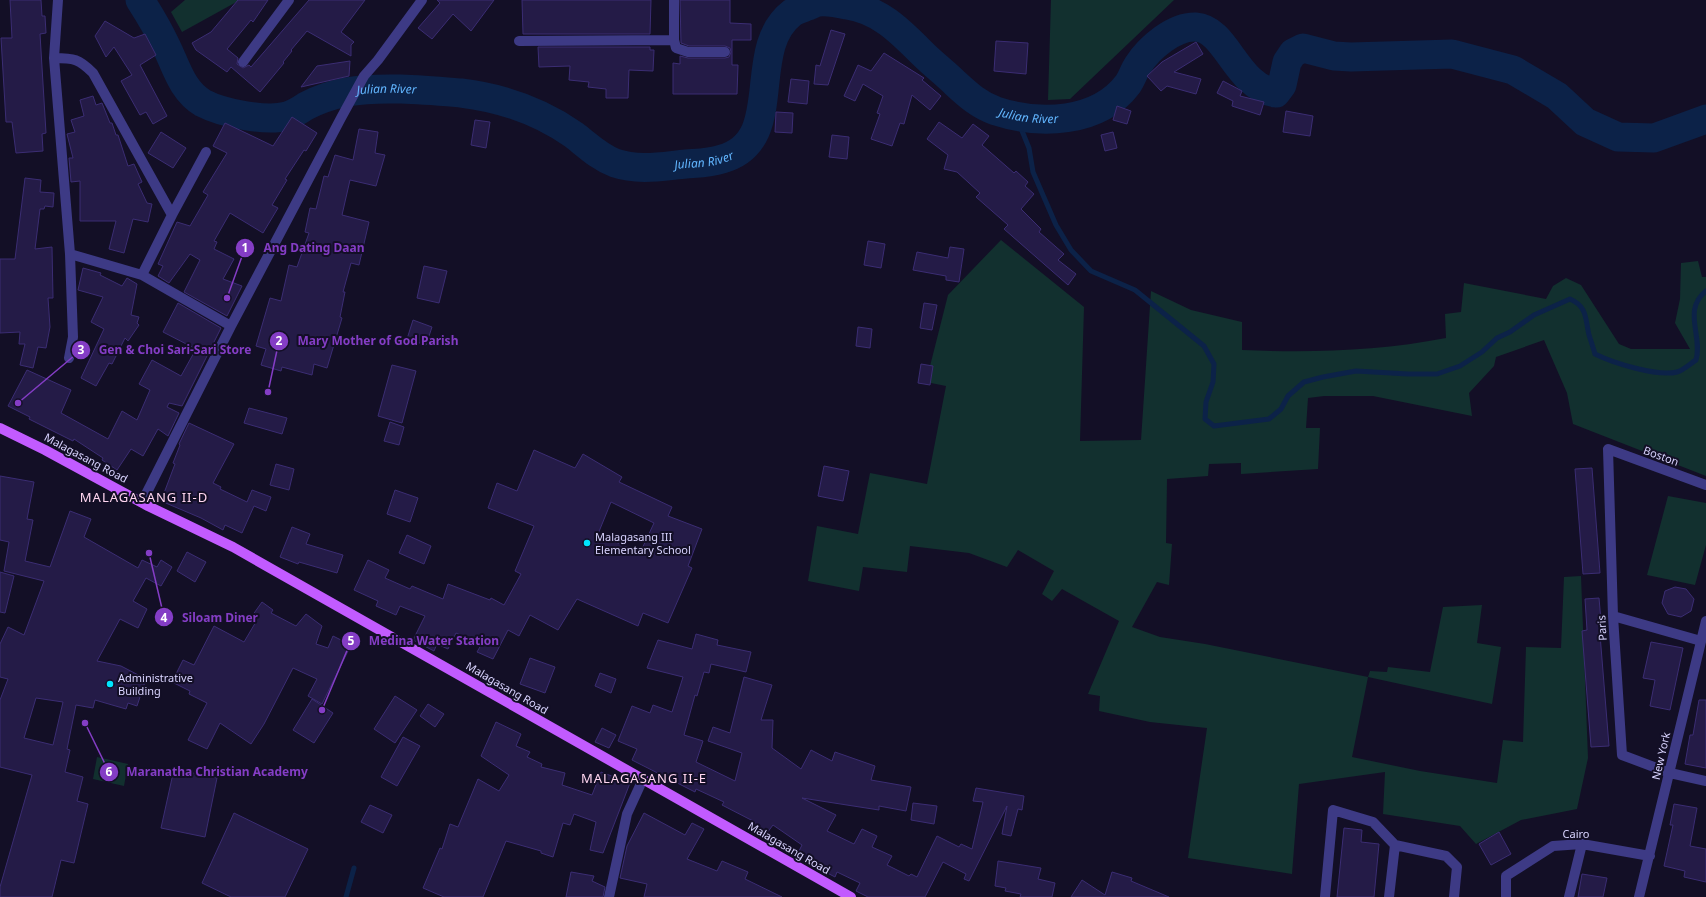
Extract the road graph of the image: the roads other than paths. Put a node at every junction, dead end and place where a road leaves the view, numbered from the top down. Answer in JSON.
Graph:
{"nodes":[{"id":1,"x":58,"y":0,"type":"edge"},
{"id":2,"x":289,"y":0,"type":"edge"},
{"id":3,"x":422,"y":0,"type":"edge"},
{"id":4,"x":674,"y":0,"type":"edge"},
{"id":5,"x":674,"y":40,"type":"junction"},
{"id":6,"x":518,"y":41,"type":"dead end"},
{"id":7,"x":725,"y":52,"type":"dead end"},
{"id":8,"x":54,"y":58,"type":"junction"},
{"id":9,"x":243,"y":62,"type":"dead end"},
{"id":10,"x":206,"y":152,"type":"dead end"},
{"id":11,"x":172,"y":215,"type":"junction"},
{"id":12,"x":70,"y":254,"type":"junction"},
{"id":13,"x":142,"y":274,"type":"junction"},
{"id":14,"x":231,"y":326,"type":"junction"},
{"id":15,"x":69,"y":358,"type":"dead end"},
{"id":16,"x":0,"y":428,"type":"edge"},
{"id":17,"x":1608,"y":449,"type":"joint"},
{"id":18,"x":1706,"y":485,"type":"edge"},
{"id":19,"x":142,"y":502,"type":"junction"},
{"id":20,"x":1613,"y":616,"type":"junction"},
{"id":21,"x":1706,"y":621,"type":"edge"},
{"id":22,"x":1701,"y":641,"type":"junction"},
{"id":23,"x":1670,"y":773,"type":"junction"},
{"id":24,"x":643,"y":779,"type":"junction"},
{"id":25,"x":1706,"y":781,"type":"edge"},
{"id":26,"x":1582,"y":844,"type":"junction"},
{"id":27,"x":1395,"y":846,"type":"junction"},
{"id":28,"x":1650,"y":856,"type":"junction"},
{"id":29,"x":609,"y":897,"type":"edge"},
{"id":30,"x":851,"y":897,"type":"edge"},
{"id":31,"x":1325,"y":897,"type":"edge"},
{"id":32,"x":1390,"y":897,"type":"edge"},
{"id":33,"x":1454,"y":897,"type":"edge"},
{"id":34,"x":1506,"y":897,"type":"edge"},
{"id":35,"x":1569,"y":897,"type":"edge"},
{"id":36,"x":1639,"y":897,"type":"edge"}],
"edges":[{"from":1,"to":8,"type":"street"},
{"from":2,"to":9,"type":"street"},
{"from":3,"to":14,"type":"street"},
{"from":4,"to":5,"type":"street"},
{"from":5,"to":6,"type":"street"},
{"from":5,"to":7,"type":"street"},
{"from":8,"to":11,"type":"street"},
{"from":8,"to":12,"type":"street"},
{"from":10,"to":11,"type":"street"},
{"from":11,"to":13,"type":"street"},
{"from":12,"to":13,"type":"street"},
{"from":12,"to":15,"type":"street"},
{"from":13,"to":14,"type":"street"},
{"from":14,"to":19,"type":"street"},
{"from":16,"to":19,"type":"main road","name":"Malagasang Road"},
{"from":17,"to":18,"type":"street","name":"Boston"},
{"from":17,"to":20,"type":"street","name":"Paris"},
{"from":19,"to":24,"type":"main road","name":"Malagasang Road"},
{"from":20,"to":22,"type":"street"},
{"from":20,"to":23,"type":"street","name":"Paris"},
{"from":21,"to":22,"type":"street","name":"New York"},
{"from":22,"to":23,"type":"street","name":"New York"},
{"from":23,"to":25,"type":"street"},
{"from":23,"to":28,"type":"street","name":"New York"},
{"from":24,"to":29,"type":"street"},
{"from":24,"to":30,"type":"main road","name":"Malagasang Road"},
{"from":26,"to":28,"type":"street","name":"Cairo"},
{"from":26,"to":34,"type":"street","name":"Cairo"},
{"from":26,"to":35,"type":"street"},
{"from":27,"to":31,"type":"street"},
{"from":27,"to":32,"type":"street"},
{"from":27,"to":33,"type":"street"},
{"from":28,"to":36,"type":"street","name":"New York"}]}
